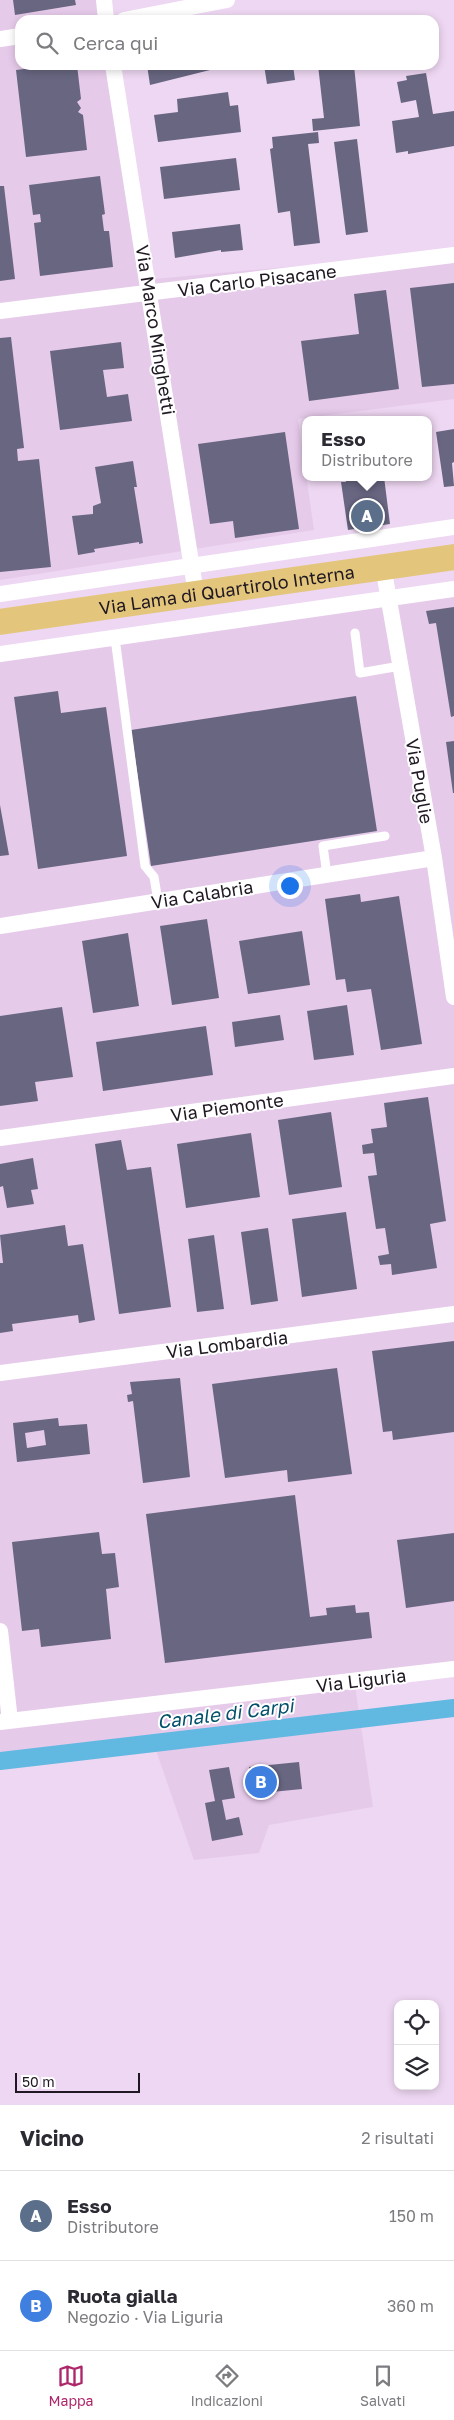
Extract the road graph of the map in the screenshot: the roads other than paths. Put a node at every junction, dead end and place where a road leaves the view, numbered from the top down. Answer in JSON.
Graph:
{"nodes":[{"id":1,"x":104,"y":0,"type":"edge"},
{"id":2,"x":227,"y":0,"type":"edge"},
{"id":3,"x":106,"y":15,"type":"edge"},
{"id":4,"x":150,"y":15,"type":"edge"},
{"id":5,"x":15,"y":37,"type":"edge"},
{"id":6,"x":0,"y":39,"type":"edge"},
{"id":7,"x":115,"y":70,"type":"edge"},
{"id":8,"x":454,"y":255,"type":"edge"},
{"id":9,"x":150,"y":293,"type":"junction"},
{"id":10,"x":0,"y":311,"type":"edge"},
{"id":11,"x":454,"y":527,"type":"edge"},
{"id":12,"x":454,"y":556,"type":"edge"},
{"id":13,"x":192,"y":564,"type":"junction"},
{"id":14,"x":383,"y":566,"type":"junction"},
{"id":15,"x":454,"y":588,"type":"edge"},
{"id":16,"x":0,"y":594,"type":"edge"},
{"id":17,"x":196,"y":594,"type":"junction"},
{"id":18,"x":388,"y":598,"type":"junction"},
{"id":19,"x":0,"y":622,"type":"edge"},
{"id":20,"x":355,"y":633,"type":"dead end"},
{"id":21,"x":115,"y":638,"type":"junction"},
{"id":22,"x":0,"y":654,"type":"edge"},
{"id":23,"x":400,"y":666,"type":"junction"},
{"id":24,"x":385,"y":836,"type":"dead end"},
{"id":25,"x":434,"y":858,"type":"junction"},
{"id":26,"x":327,"y":875,"type":"junction"},
{"id":27,"x":158,"y":901,"type":"junction"},
{"id":28,"x":0,"y":926,"type":"edge"},
{"id":29,"x":454,"y":997,"type":"edge"},
{"id":30,"x":454,"y":1076,"type":"edge"},
{"id":31,"x":0,"y":1138,"type":"edge"},
{"id":32,"x":454,"y":1314,"type":"edge"},
{"id":33,"x":0,"y":1373,"type":"edge"},
{"id":34,"x":0,"y":1631,"type":"edge"},
{"id":35,"x":454,"y":1669,"type":"edge"},
{"id":36,"x":5,"y":1722,"type":"edge"}],
"edges":[{"from":1,"to":3,"type":"street"},
{"from":2,"to":4,"type":"street"},
{"from":5,"to":6,"type":"street"},
{"from":7,"to":9,"type":"street","name":"Via Marco Minghetti"},
{"from":8,"to":9,"type":"street","name":"Via Carlo Pisacane"},
{"from":9,"to":10,"type":"street","name":"Via Carlo Pisacane"},
{"from":9,"to":13,"type":"street","name":"Via Marco Minghetti"},
{"from":11,"to":13,"type":"street"},
{"from":12,"to":14,"type":"main road","name":"Via Lama di Quartirolo Interna"},
{"from":13,"to":16,"type":"street"},
{"from":13,"to":17,"type":"street","name":"Via Marco Minghetti"},
{"from":14,"to":17,"type":"main road","name":"Via Lama di Quartirolo Interna"},
{"from":14,"to":18,"type":"street","name":"Via Puglie"},
{"from":15,"to":18,"type":"street"},
{"from":17,"to":19,"type":"main road","name":"Via Lama di Quartirolo Interna"},
{"from":18,"to":21,"type":"street"},
{"from":18,"to":23,"type":"street","name":"Via Puglie"},
{"from":20,"to":23,"type":"lane"},
{"from":21,"to":22,"type":"street"},
{"from":21,"to":27,"type":"lane"},
{"from":23,"to":25,"type":"street","name":"Via Puglie"},
{"from":24,"to":26,"type":"lane"},
{"from":25,"to":26,"type":"street","name":"Via Calabria"},
{"from":25,"to":29,"type":"street","name":"Via Puglie"},
{"from":26,"to":27,"type":"street","name":"Via Calabria"},
{"from":27,"to":28,"type":"street","name":"Via Calabria"},
{"from":30,"to":31,"type":"street","name":"Via Piemonte"},
{"from":32,"to":33,"type":"street","name":"Via Lombardia"},
{"from":34,"to":36,"type":"street"},
{"from":35,"to":36,"type":"street","name":"Via Liguria"}]}
